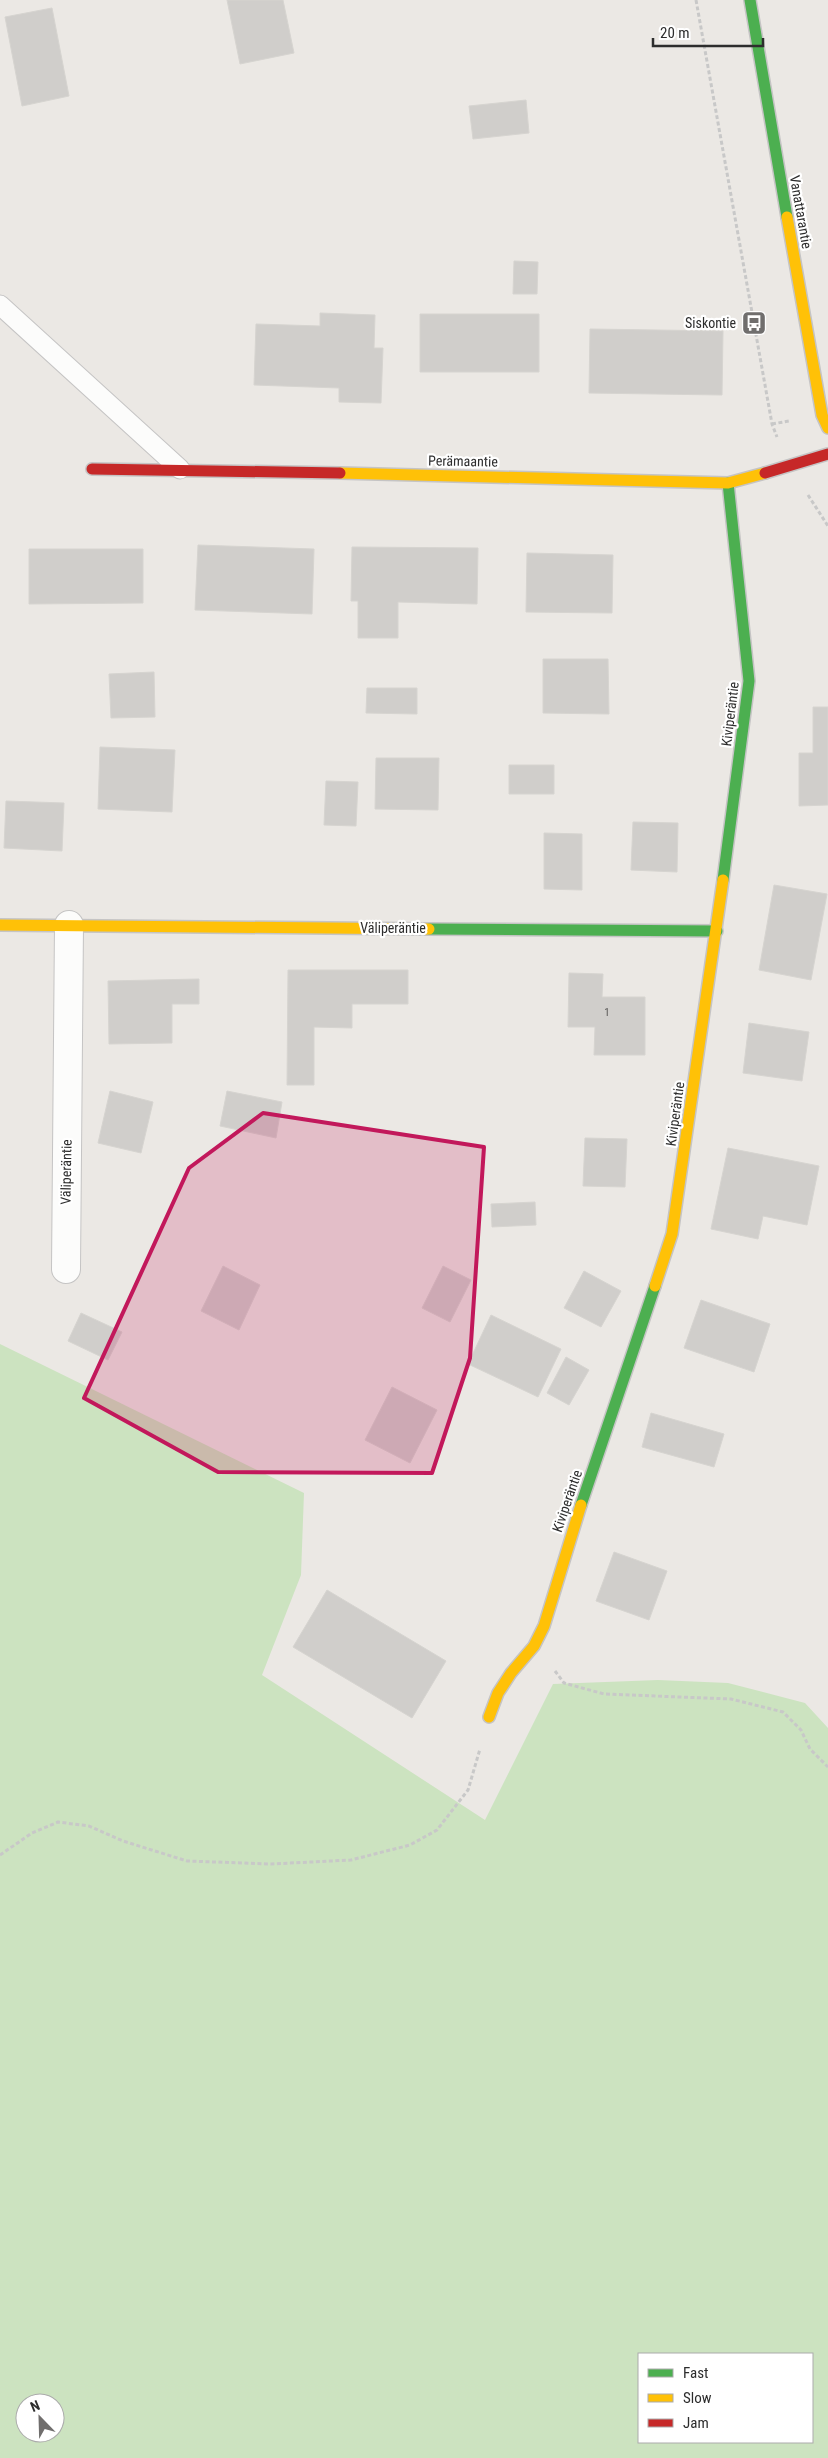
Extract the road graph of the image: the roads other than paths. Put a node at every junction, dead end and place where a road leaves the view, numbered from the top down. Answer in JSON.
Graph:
{"nodes":[{"id":1,"x":750,"y":0,"type":"edge"},
{"id":2,"x":0,"y":305,"type":"edge"},
{"id":3,"x":828,"y":428,"type":"edge"},
{"id":4,"x":828,"y":454,"type":"edge"},
{"id":5,"x":92,"y":469,"type":"dead end"},
{"id":6,"x":180,"y":469,"type":"junction"},
{"id":7,"x":728,"y":483,"type":"junction"},
{"id":8,"x":0,"y":925,"type":"edge"},
{"id":9,"x":69,"y":925,"type":"junction"},
{"id":10,"x":717,"y":931,"type":"junction"},
{"id":11,"x":66,"y":1269,"type":"dead end"},
{"id":12,"x":489,"y":1717,"type":"road end"}],
"edges":[{"from":1,"to":3,"type":"street","name":"Vanattarantie"},
{"from":2,"to":6,"type":"lane"},
{"from":4,"to":7,"type":"street","name":"Perämaantie"},
{"from":5,"to":6,"type":"street","name":"Perämaantie"},
{"from":6,"to":7,"type":"street","name":"Perämaantie"},
{"from":7,"to":10,"type":"street","name":"Kiviperäntie"},
{"from":8,"to":9,"type":"street","name":"Väliperäntie"},
{"from":9,"to":10,"type":"street","name":"Väliperäntie"},
{"from":9,"to":11,"type":"street","name":"Väliperäntie"},
{"from":10,"to":12,"type":"street","name":"Kiviperäntie"}]}
